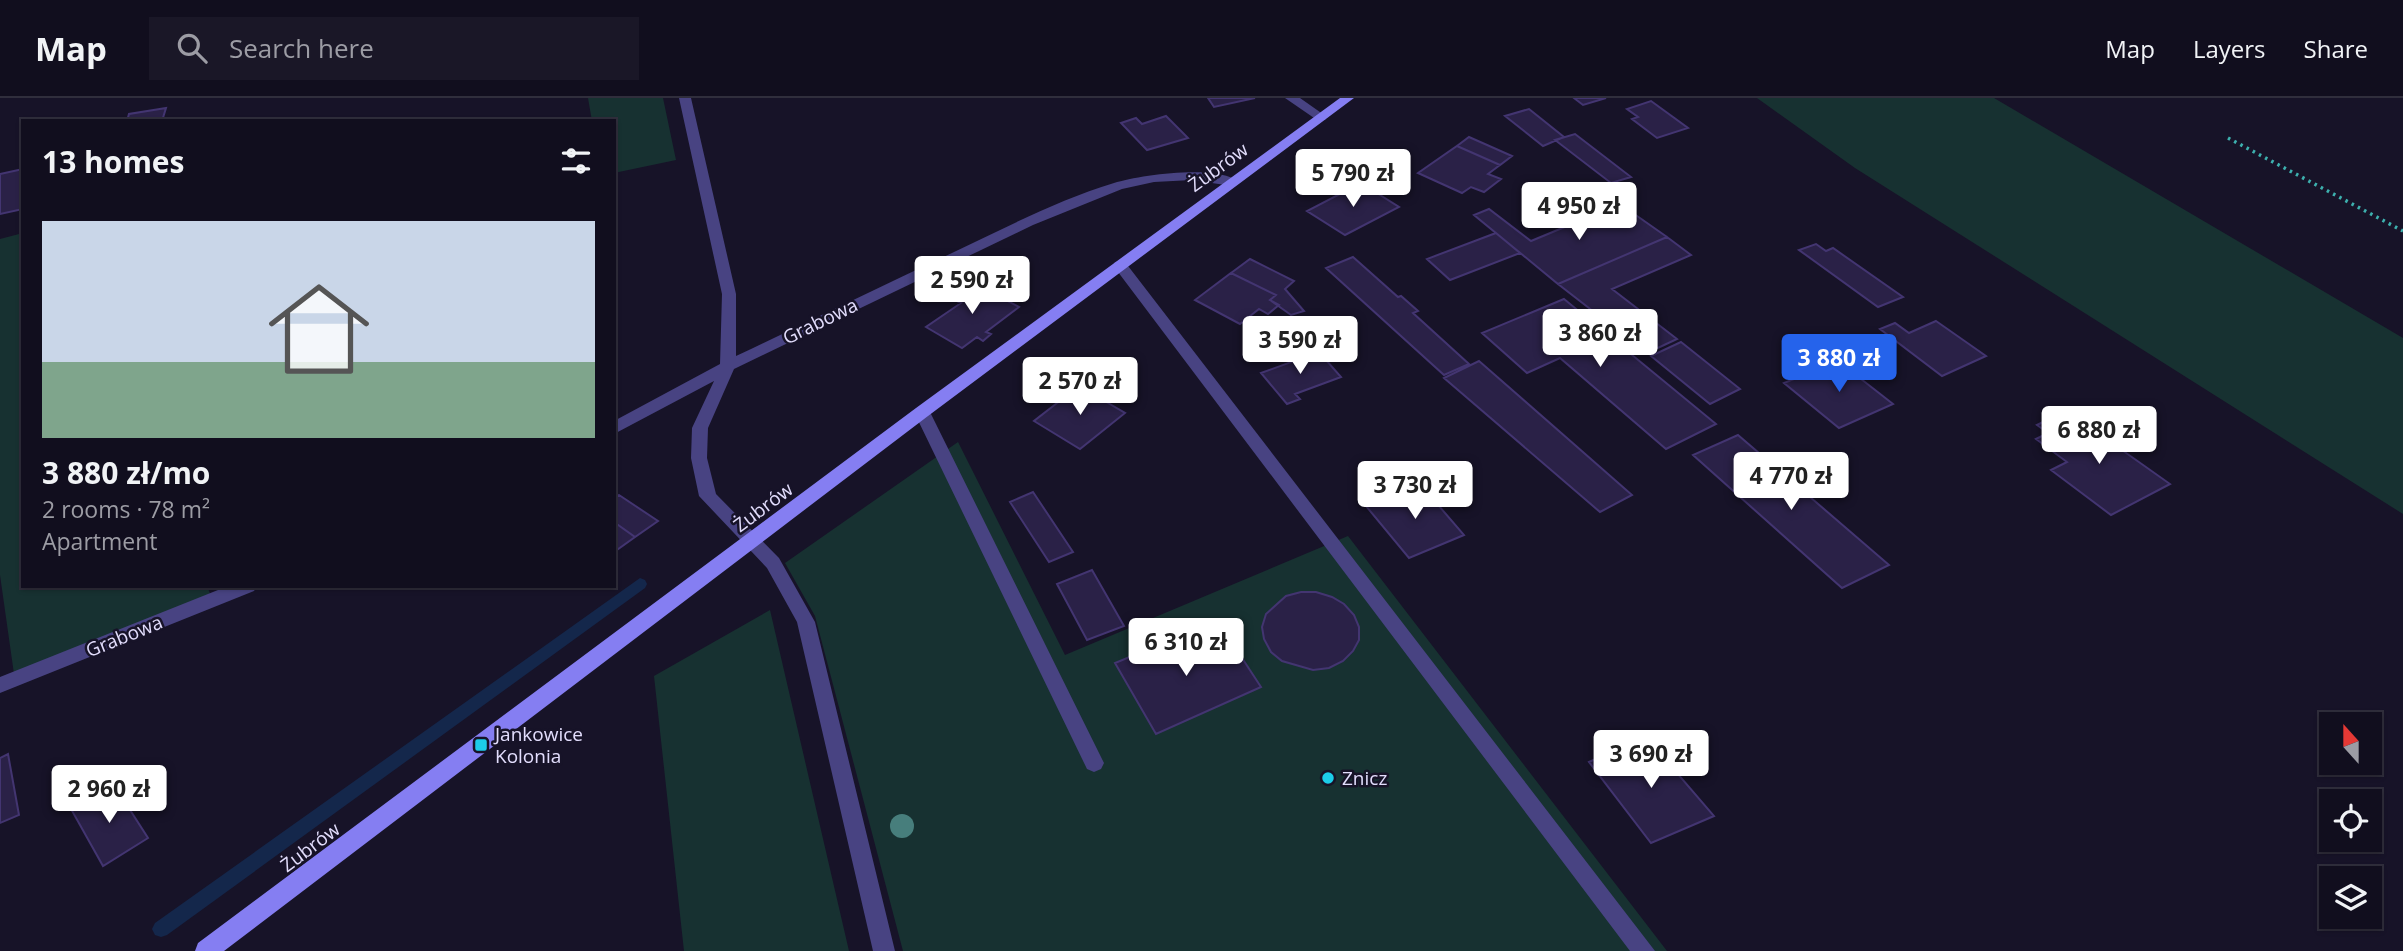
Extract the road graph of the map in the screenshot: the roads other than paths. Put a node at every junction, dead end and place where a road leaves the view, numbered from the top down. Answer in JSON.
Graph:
{"nodes":[{"id":1,"x":685,"y":98,"type":"edge"},
{"id":2,"x":1292,"y":98,"type":"edge"},
{"id":3,"x":1348,"y":98,"type":"edge"},
{"id":4,"x":1321,"y":117,"type":"junction"},
{"id":5,"x":1232,"y":182,"type":"junction"},
{"id":6,"x":1119,"y":265,"type":"junction"},
{"id":7,"x":728,"y":366,"type":"junction"},
{"id":8,"x":922,"y":412,"type":"junction"},
{"id":9,"x":616,"y":427,"type":"edge"},
{"id":10,"x":753,"y":541,"type":"junction"},
{"id":11,"x":243,"y":588,"type":"edge"},
{"id":12,"x":0,"y":685,"type":"edge"},
{"id":13,"x":1094,"y":763,"type":"dead end"},
{"id":14,"x":206,"y":951,"type":"edge"},
{"id":15,"x":884,"y":951,"type":"edge"},
{"id":16,"x":1644,"y":951,"type":"edge"}],
"edges":[{"from":1,"to":7,"type":"street"},
{"from":2,"to":4,"type":"street"},
{"from":3,"to":4,"type":"main road","name":"Żubrów"},
{"from":4,"to":5,"type":"main road","name":"Żubrów"},
{"from":5,"to":6,"type":"main road","name":"Żubrów"},
{"from":5,"to":7,"type":"street","name":"Grabowa"},
{"from":6,"to":8,"type":"main road","name":"Żubrów"},
{"from":6,"to":16,"type":"street"},
{"from":7,"to":9,"type":"street","name":"Grabowa"},
{"from":7,"to":10,"type":"street"},
{"from":8,"to":10,"type":"main road","name":"Żubrów"},
{"from":8,"to":13,"type":"street"},
{"from":10,"to":14,"type":"main road","name":"Żubrów"},
{"from":10,"to":15,"type":"street"},
{"from":11,"to":12,"type":"street","name":"Grabowa"}]}
